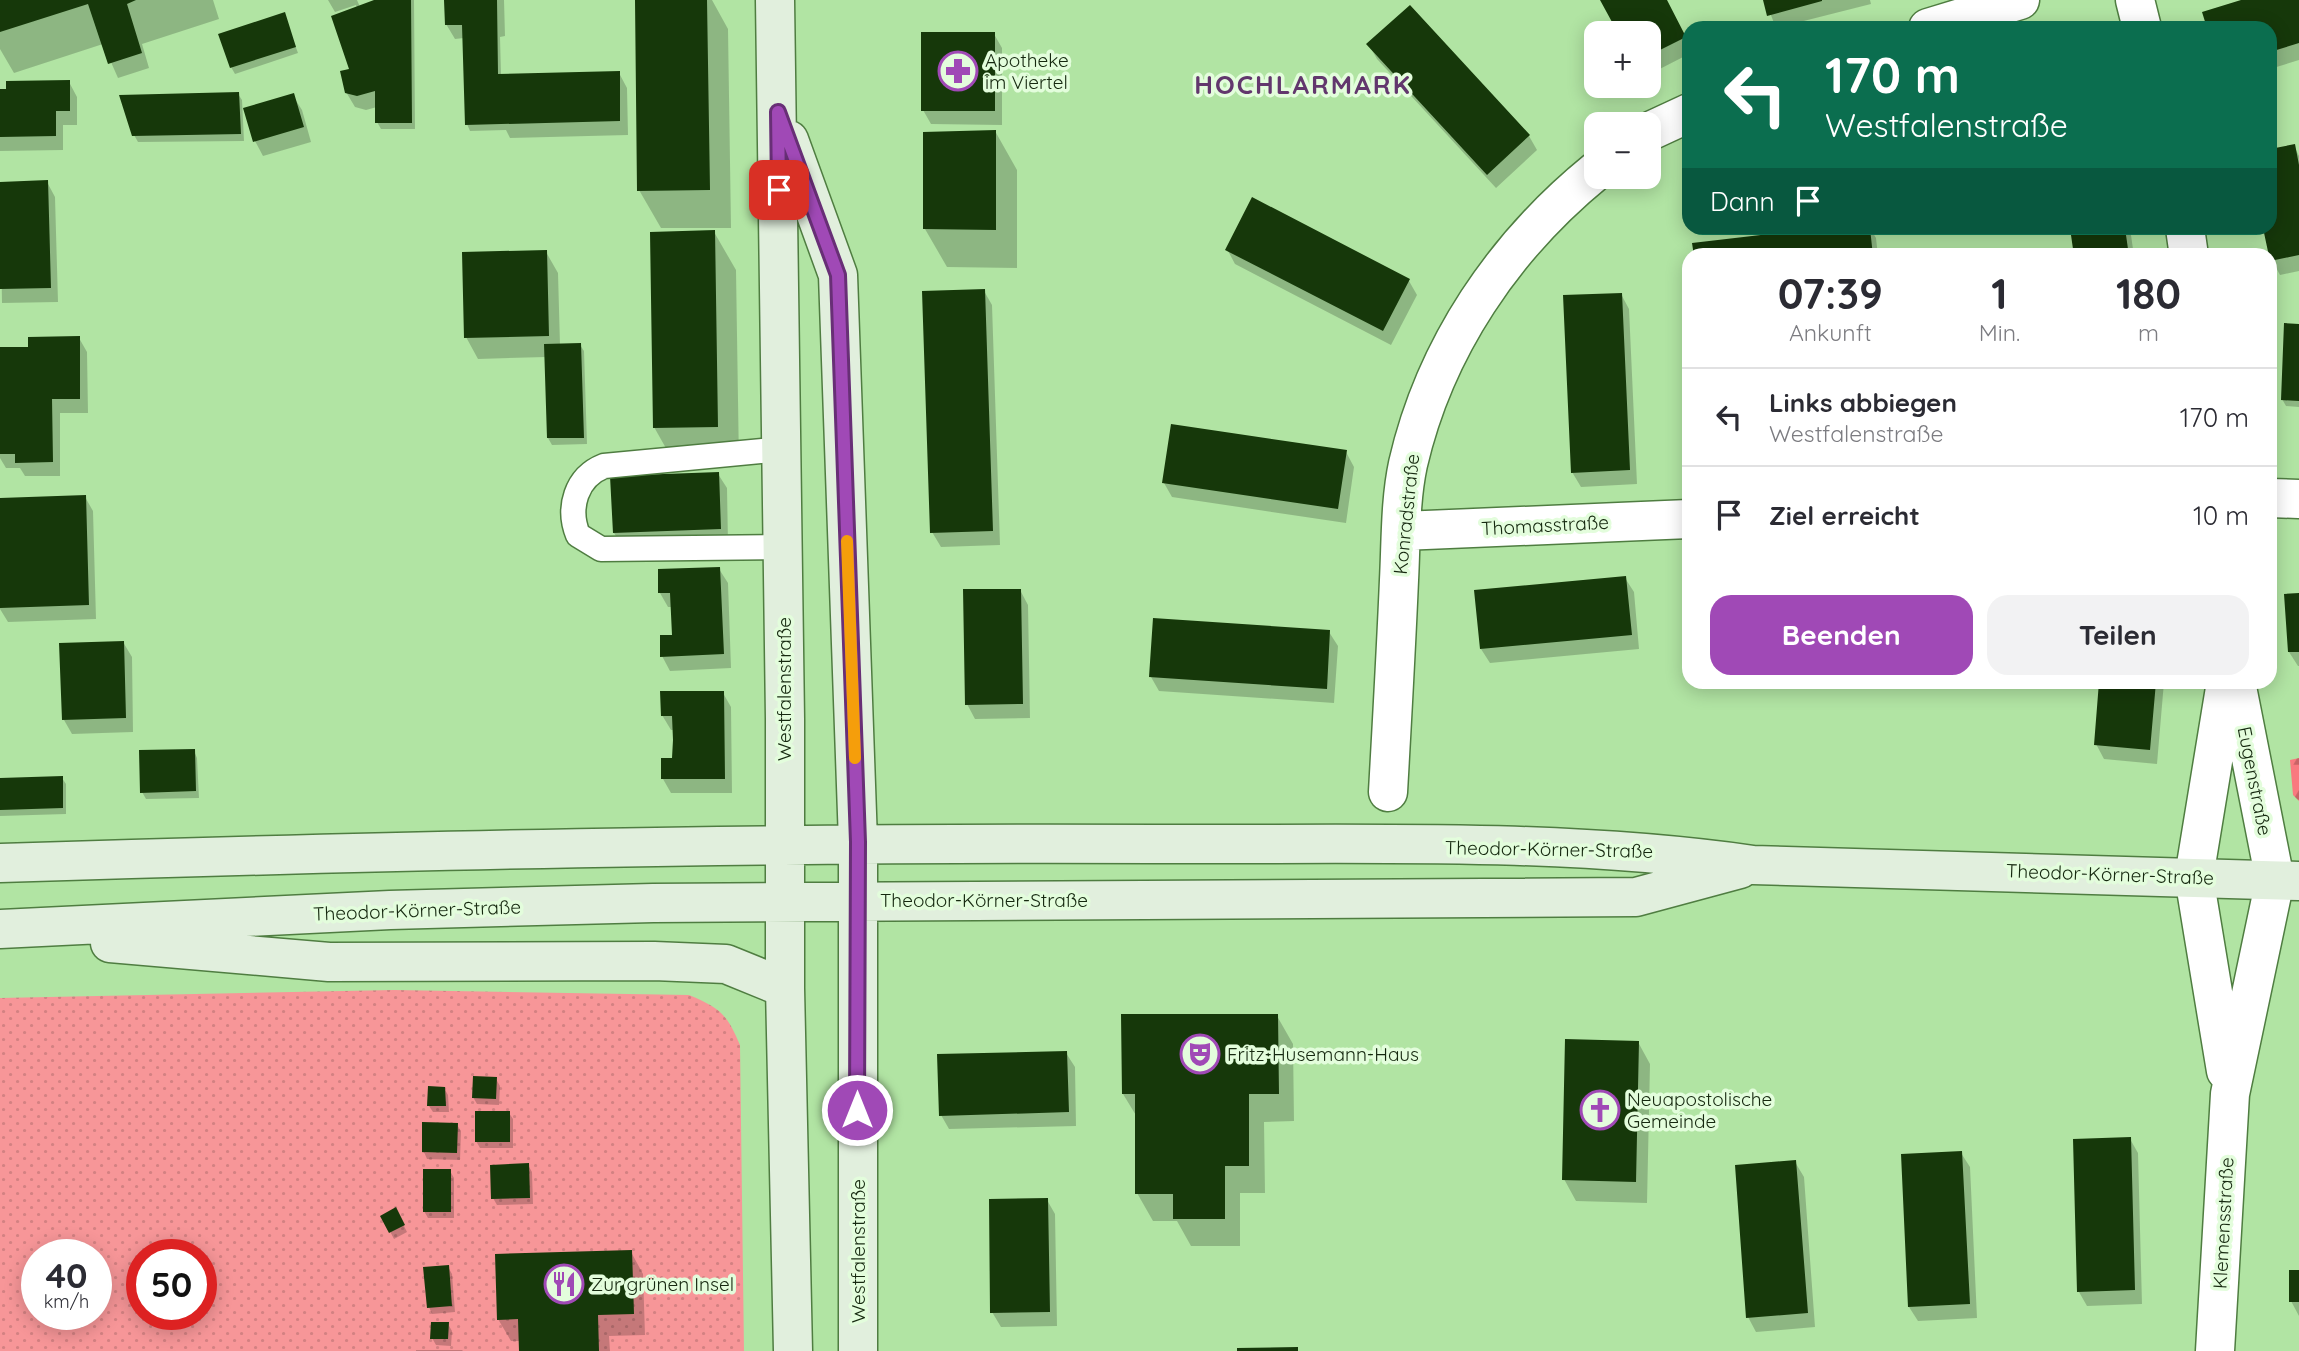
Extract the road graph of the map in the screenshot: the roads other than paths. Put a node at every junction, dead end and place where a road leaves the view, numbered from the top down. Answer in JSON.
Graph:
{"nodes":[{"id":1,"x":775,"y":0,"type":"edge"},
{"id":2,"x":2020,"y":0,"type":"edge"},
{"id":3,"x":2135,"y":0,"type":"edge"},
{"id":4,"x":1951,"y":21,"type":"edge"},
{"id":5,"x":2140,"y":21,"type":"edge"},
{"id":6,"x":778,"y":112,"type":"junction"},
{"id":7,"x":1682,"y":116,"type":"edge"},
{"id":8,"x":1661,"y":126,"type":"edge"},
{"id":9,"x":1584,"y":182,"type":"edge"},
{"id":10,"x":782,"y":449,"type":"junction"},
{"id":11,"x":2277,"y":498,"type":"edge"},
{"id":12,"x":2299,"y":499,"type":"edge"},
{"id":13,"x":1682,"y":519,"type":"edge"},
{"id":14,"x":1402,"y":531,"type":"junction"},
{"id":15,"x":783,"y":547,"type":"junction"},
{"id":16,"x":2226,"y":689,"type":"edge"},
{"id":17,"x":2237,"y":689,"type":"edge"},
{"id":18,"x":1388,"y":792,"type":"dead end"},
{"id":19,"x":858,"y":842,"type":"junction"},
{"id":20,"x":784,"y":844,"type":"junction"},
{"id":21,"x":0,"y":863,"type":"edge"},
{"id":22,"x":1754,"y":865,"type":"junction"},
{"id":23,"x":2194,"y":877,"type":"junction"},
{"id":24,"x":2287,"y":880,"type":"edge"},
{"id":25,"x":858,"y":900,"type":"junction"},
{"id":26,"x":784,"y":901,"type":"junction"},
{"id":27,"x":0,"y":930,"type":"edge"},
{"id":28,"x":785,"y":988,"type":"junction"},
{"id":29,"x":2230,"y":1094,"type":"junction"},
{"id":30,"x":793,"y":1351,"type":"edge"},
{"id":31,"x":858,"y":1351,"type":"edge"},
{"id":32,"x":2214,"y":1351,"type":"edge"}],
"edges":[{"from":1,"to":6,"type":"main road","name":"Westfalenstraße"},
{"from":2,"to":4,"type":"street"},
{"from":3,"to":5,"type":"street"},
{"from":6,"to":10,"type":"main road","name":"Westfalenstraße"},
{"from":6,"to":19,"type":"main road","name":"Westfalenstraße"},
{"from":7,"to":8,"type":"street"},
{"from":9,"to":14,"type":"street","name":"Konradstraße"},
{"from":10,"to":15,"type":"main road","name":"Westfalenstraße"},
{"from":10,"to":15,"type":"lane"},
{"from":11,"to":12,"type":"street"},
{"from":13,"to":14,"type":"street","name":"Thomasstraße"},
{"from":14,"to":18,"type":"street","name":"Konradstraße"},
{"from":15,"to":20,"type":"main road","name":"Westfalenstraße"},
{"from":16,"to":23,"type":"street","name":"Eugenstraße"},
{"from":17,"to":24,"type":"street","name":"Eugenstraße"},
{"from":19,"to":20,"type":"main road","name":"Theodor-Körner-Straße"},
{"from":19,"to":22,"type":"main road","name":"Theodor-Körner-Straße"},
{"from":19,"to":25,"type":"main road","name":"Westfalenstraße"},
{"from":20,"to":21,"type":"main road","name":"Theodor-Körner-Straße"},
{"from":20,"to":26,"type":"main road","name":"Westfalenstraße"},
{"from":22,"to":23,"type":"main road","name":"Theodor-Körner-Straße"},
{"from":22,"to":25,"type":"main road","name":"Theodor-Körner-Straße"},
{"from":23,"to":24,"type":"main road","name":"Theodor-Körner-Straße"},
{"from":23,"to":29,"type":"street","name":"Klemensstraße"},
{"from":24,"to":29,"type":"street","name":"Klemensstraße"},
{"from":25,"to":26,"type":"main road","name":"Theodor-Körner-Straße"},
{"from":25,"to":31,"type":"main road","name":"Westfalenstraße"},
{"from":26,"to":27,"type":"main road","name":"Theodor-Körner-Straße"},
{"from":26,"to":28,"type":"main road","name":"Westfalenstraße"},
{"from":27,"to":28,"type":"main road","name":"Theodor-Körner-Straße"},
{"from":28,"to":30,"type":"main road","name":"Westfalenstraße"},
{"from":29,"to":32,"type":"street","name":"Klemensstraße"}]}
